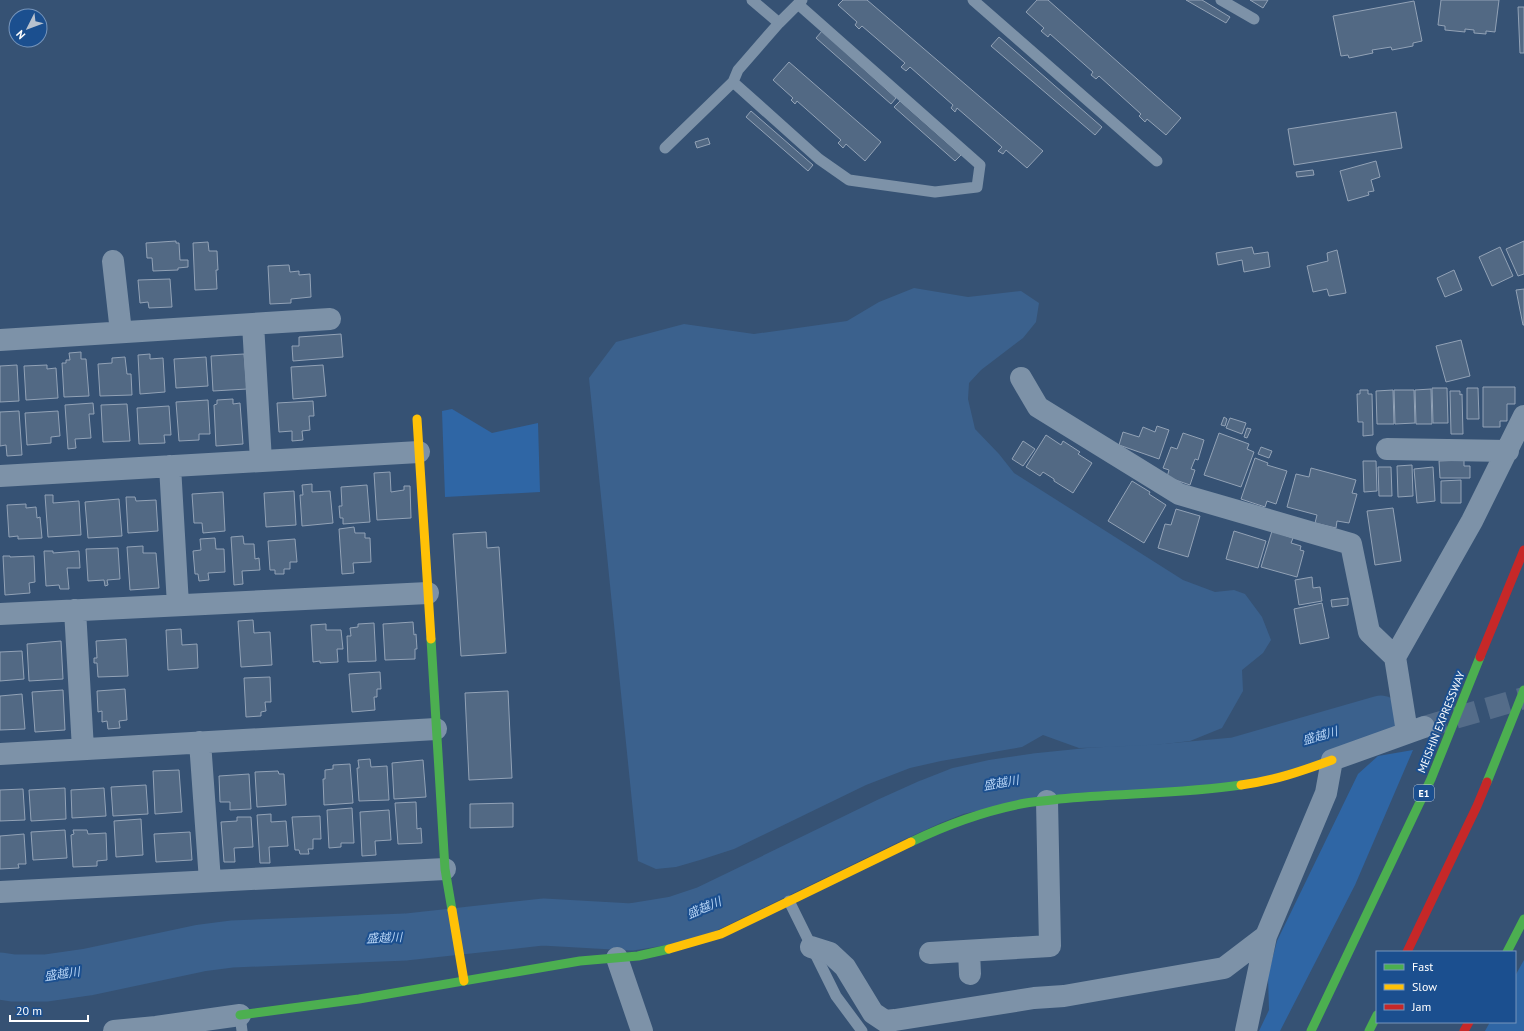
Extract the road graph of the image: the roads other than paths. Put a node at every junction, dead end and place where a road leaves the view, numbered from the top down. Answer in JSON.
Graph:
{"nodes":[{"id":1,"x":752,"y":0,"type":"edge"},
{"id":2,"x":973,"y":0,"type":"edge"},
{"id":3,"x":1221,"y":0,"type":"edge"},
{"id":4,"x":800,"y":2,"type":"edge"},
{"id":5,"x":1254,"y":19,"type":"dead end"},
{"id":6,"x":779,"y":23,"type":"junction"},
{"id":7,"x":733,"y":82,"type":"junction"},
{"id":8,"x":665,"y":148,"type":"dead end"},
{"id":9,"x":1157,"y":161,"type":"dead end"},
{"id":10,"x":113,"y":261,"type":"dead end"},
{"id":11,"x":330,"y":319,"type":"dead end"},
{"id":12,"x":253,"y":324,"type":"junction"},
{"id":13,"x":120,"y":332,"type":"junction"},
{"id":14,"x":0,"y":340,"type":"edge"},
{"id":15,"x":1021,"y":378,"type":"dead end"},
{"id":16,"x":1524,"y":416,"type":"edge"},
{"id":17,"x":417,"y":419,"type":"dead end"},
{"id":18,"x":1387,"y":449,"type":"dead end"},
{"id":19,"x":1508,"y":451,"type":"junction"},
{"id":20,"x":419,"y":452,"type":"junction"},
{"id":21,"x":261,"y":461,"type":"junction"},
{"id":22,"x":170,"y":466,"type":"junction"},
{"id":23,"x":0,"y":476,"type":"edge"},
{"id":24,"x":1524,"y":550,"type":"edge"},
{"id":25,"x":428,"y":593,"type":"junction"},
{"id":26,"x":178,"y":605,"type":"junction"},
{"id":27,"x":75,"y":610,"type":"junction"},
{"id":28,"x":0,"y":614,"type":"edge"},
{"id":29,"x":1395,"y":657,"type":"junction"},
{"id":30,"x":1524,"y":690,"type":"edge"},
{"id":31,"x":436,"y":729,"type":"junction"},
{"id":32,"x":200,"y":742,"type":"junction"},
{"id":33,"x":83,"y":749,"type":"junction"},
{"id":34,"x":0,"y":754,"type":"edge"},
{"id":35,"x":1332,"y":760,"type":"junction"},
{"id":36,"x":1047,"y":801,"type":"junction"},
{"id":37,"x":445,"y":869,"type":"junction"},
{"id":38,"x":210,"y":881,"type":"junction"},
{"id":39,"x":0,"y":892,"type":"edge"},
{"id":40,"x":789,"y":901,"type":"junction"},
{"id":41,"x":1524,"y":920,"type":"edge"},
{"id":42,"x":1266,"y":936,"type":"junction"},
{"id":43,"x":811,"y":947,"type":"junction"},
{"id":44,"x":969,"y":950,"type":"junction"},
{"id":45,"x":1407,"y":951,"type":"edge"},
{"id":46,"x":1508,"y":951,"type":"edge"},
{"id":47,"x":930,"y":952,"type":"dead end"},
{"id":48,"x":617,"y":958,"type":"junction"},
{"id":49,"x":970,"y":974,"type":"dead end"},
{"id":50,"x":464,"y":981,"type":"junction"},
{"id":51,"x":1376,"y":1017,"type":"edge"},
{"id":52,"x":241,"y":1023,"type":"edge"},
{"id":53,"x":157,"y":1029,"type":"edge"},
{"id":54,"x":114,"y":1031,"type":"edge"},
{"id":55,"x":642,"y":1031,"type":"edge"},
{"id":56,"x":862,"y":1031,"type":"edge"},
{"id":57,"x":1246,"y":1031,"type":"edge"},
{"id":58,"x":1311,"y":1031,"type":"edge"},
{"id":59,"x":1369,"y":1031,"type":"edge"}],
"edges":[{"from":1,"to":6,"type":"lane"},
{"from":2,"to":9,"type":"lane"},
{"from":3,"to":5,"type":"lane"},
{"from":4,"to":6,"type":"lane"},
{"from":4,"to":7,"type":"lane"},
{"from":6,"to":7,"type":"lane"},
{"from":7,"to":8,"type":"lane"},
{"from":10,"to":13,"type":"street"},
{"from":11,"to":12,"type":"street"},
{"from":12,"to":13,"type":"street"},
{"from":12,"to":21,"type":"street"},
{"from":13,"to":14,"type":"street"},
{"from":15,"to":29,"type":"street"},
{"from":16,"to":19,"type":"street"},
{"from":17,"to":20,"type":"main road"},
{"from":18,"to":19,"type":"street"},
{"from":19,"to":29,"type":"street"},
{"from":20,"to":21,"type":"street"},
{"from":20,"to":25,"type":"main road"},
{"from":21,"to":22,"type":"street"},
{"from":22,"to":23,"type":"street"},
{"from":22,"to":26,"type":"street"},
{"from":24,"to":58,"type":"main road","name":"MEISHIN EXPRESSWAY","number":"E1"},
{"from":25,"to":26,"type":"street"},
{"from":25,"to":31,"type":"main road"},
{"from":26,"to":27,"type":"street"},
{"from":27,"to":28,"type":"street"},
{"from":27,"to":33,"type":"street"},
{"from":29,"to":35,"type":"street"},
{"from":30,"to":45,"type":"main road"},
{"from":31,"to":32,"type":"street"},
{"from":31,"to":37,"type":"main road"},
{"from":32,"to":33,"type":"street"},
{"from":32,"to":38,"type":"street"},
{"from":33,"to":34,"type":"street"},
{"from":35,"to":36,"type":"main road"},
{"from":35,"to":42,"type":"street"},
{"from":36,"to":40,"type":"main road"},
{"from":36,"to":44,"type":"street"},
{"from":37,"to":38,"type":"street"},
{"from":37,"to":50,"type":"main road"},
{"from":38,"to":39,"type":"street"},
{"from":40,"to":43,"type":"lane"},
{"from":40,"to":48,"type":"main road"},
{"from":41,"to":46,"type":"main road"},
{"from":42,"to":43,"type":"street"},
{"from":42,"to":57,"type":"street"},
{"from":43,"to":56,"type":"lane"},
{"from":44,"to":47,"type":"street"},
{"from":44,"to":49,"type":"street"},
{"from":48,"to":50,"type":"main road"},
{"from":48,"to":55,"type":"street"},
{"from":50,"to":52,"type":"main road"},
{"from":51,"to":59,"type":"main road"},
{"from":52,"to":53,"type":"street"},
{"from":53,"to":54,"type":"street"}]}
